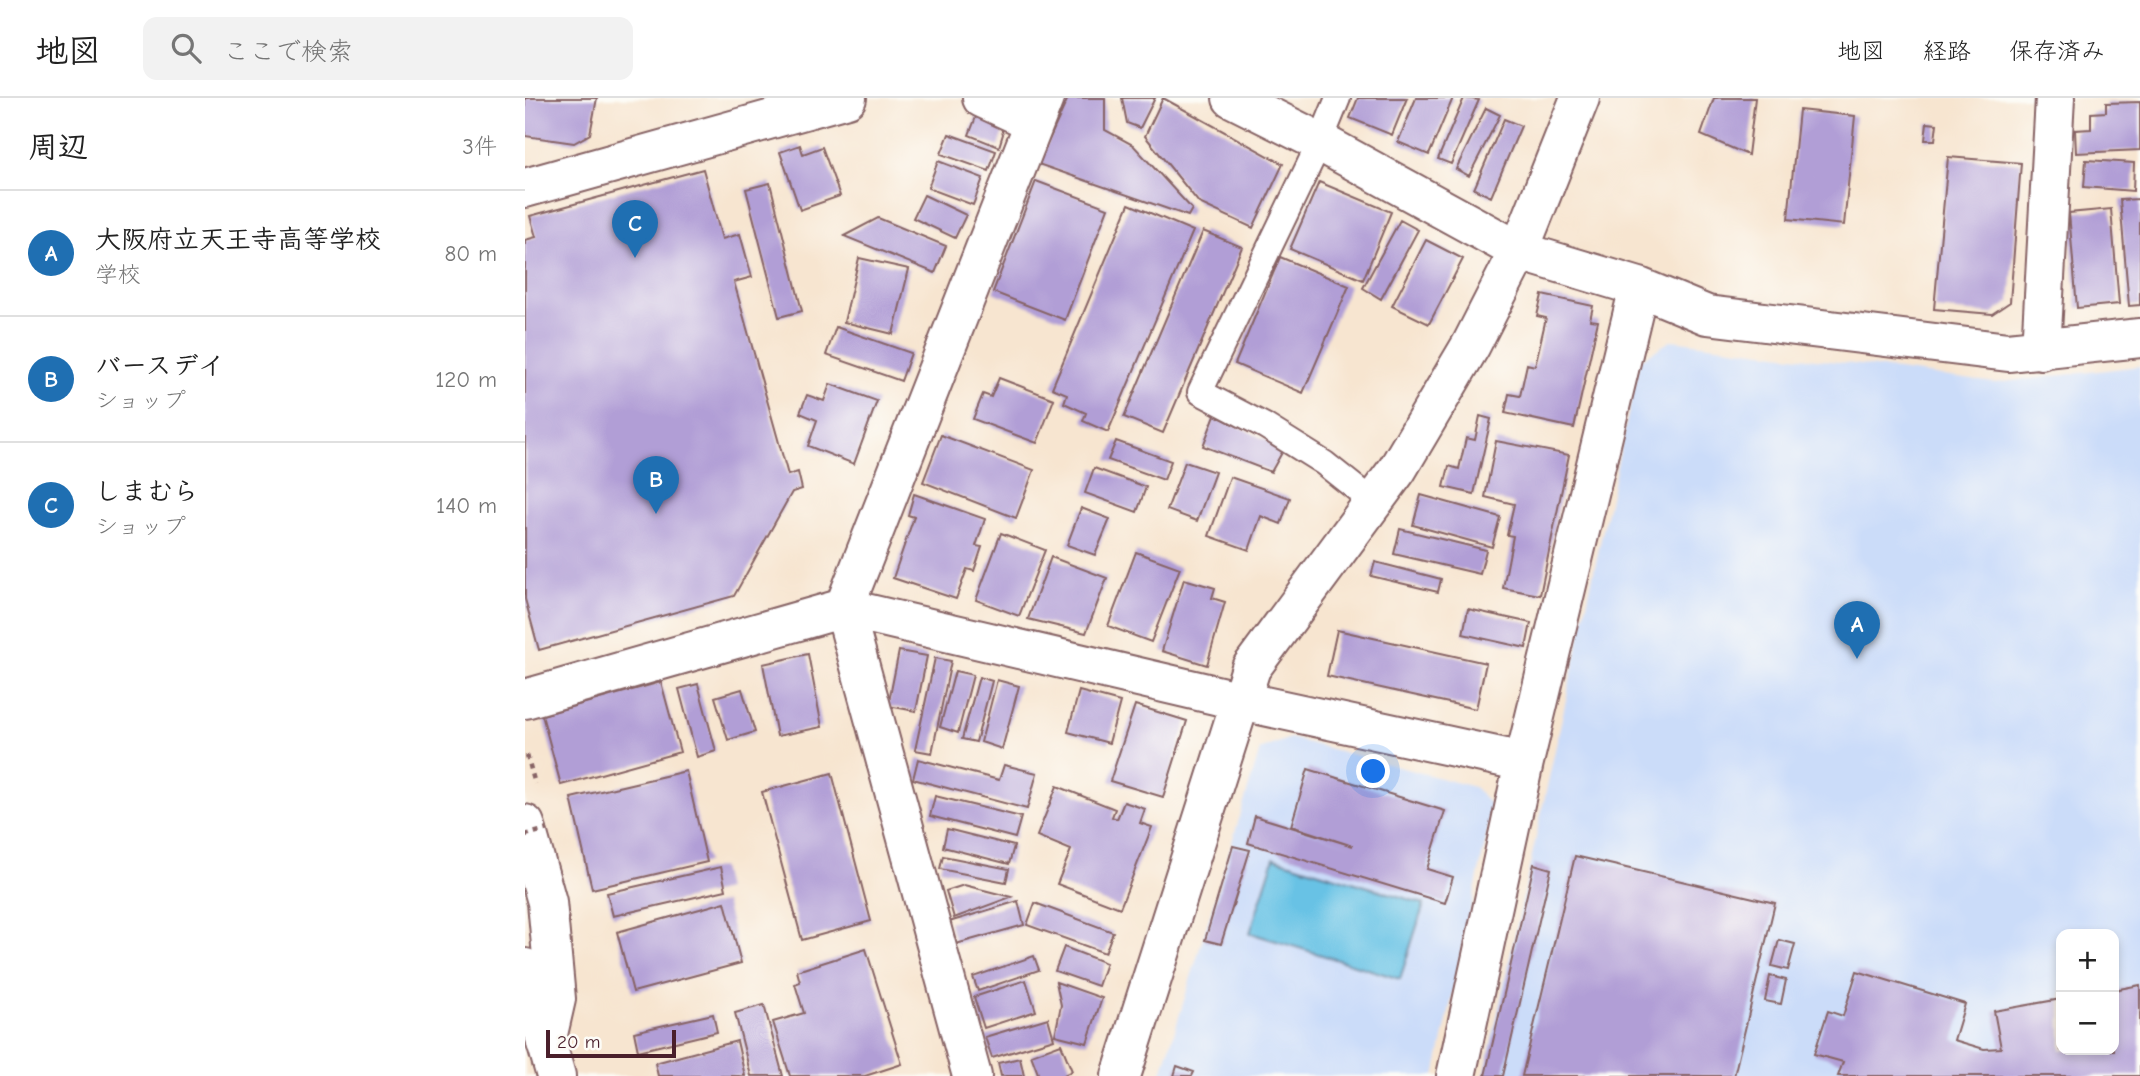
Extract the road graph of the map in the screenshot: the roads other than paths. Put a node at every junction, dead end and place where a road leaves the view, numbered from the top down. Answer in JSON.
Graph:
{"nodes":[{"id":1,"x":847,"y":98,"type":"edge"},
{"id":2,"x":982,"y":98,"type":"edge"},
{"id":3,"x":1232,"y":98,"type":"edge"},
{"id":4,"x":1338,"y":98,"type":"edge"},
{"id":5,"x":1580,"y":98,"type":"edge"},
{"id":6,"x":2055,"y":98,"type":"edge"},
{"id":7,"x":1039,"y":110,"type":"edge"},
{"id":8,"x":1320,"y":142,"type":"junction"},
{"id":9,"x":525,"y":188,"type":"edge"},
{"id":10,"x":1519,"y":251,"type":"junction"},
{"id":11,"x":1639,"y":287,"type":"junction"},
{"id":12,"x":2140,"y":338,"type":"edge"},
{"id":13,"x":2041,"y":350,"type":"junction"},
{"id":14,"x":1373,"y":502,"type":"junction"},
{"id":15,"x":844,"y":608,"type":"junction"},
{"id":16,"x":525,"y":699,"type":"edge"},
{"id":17,"x":1241,"y":701,"type":"junction"},
{"id":18,"x":1524,"y":762,"type":"junction"},
{"id":19,"x":536,"y":827,"type":"edge"},
{"id":20,"x":525,"y":968,"type":"edge"},
{"id":21,"x":551,"y":1059,"type":"edge"},
{"id":22,"x":972,"y":1076,"type":"edge"},
{"id":23,"x":1121,"y":1076,"type":"edge"},
{"id":24,"x":1456,"y":1076,"type":"edge"}],
"edges":[{"from":1,"to":9,"type":"street"},
{"from":2,"to":7,"type":"street"},
{"from":3,"to":8,"type":"street"},
{"from":4,"to":8,"type":"lane"},
{"from":5,"to":10,"type":"street"},
{"from":6,"to":13,"type":"street"},
{"from":7,"to":15,"type":"street"},
{"from":8,"to":10,"type":"street"},
{"from":8,"to":14,"type":"lane"},
{"from":10,"to":11,"type":"street"},
{"from":10,"to":14,"type":"street"},
{"from":11,"to":13,"type":"street"},
{"from":11,"to":18,"type":"street"},
{"from":12,"to":13,"type":"street"},
{"from":14,"to":17,"type":"street"},
{"from":15,"to":16,"type":"street"},
{"from":15,"to":17,"type":"street"},
{"from":15,"to":22,"type":"street"},
{"from":17,"to":18,"type":"street"},
{"from":17,"to":23,"type":"street"},
{"from":18,"to":24,"type":"street"},
{"from":19,"to":21,"type":"street"},
{"from":20,"to":21,"type":"street"}]}
